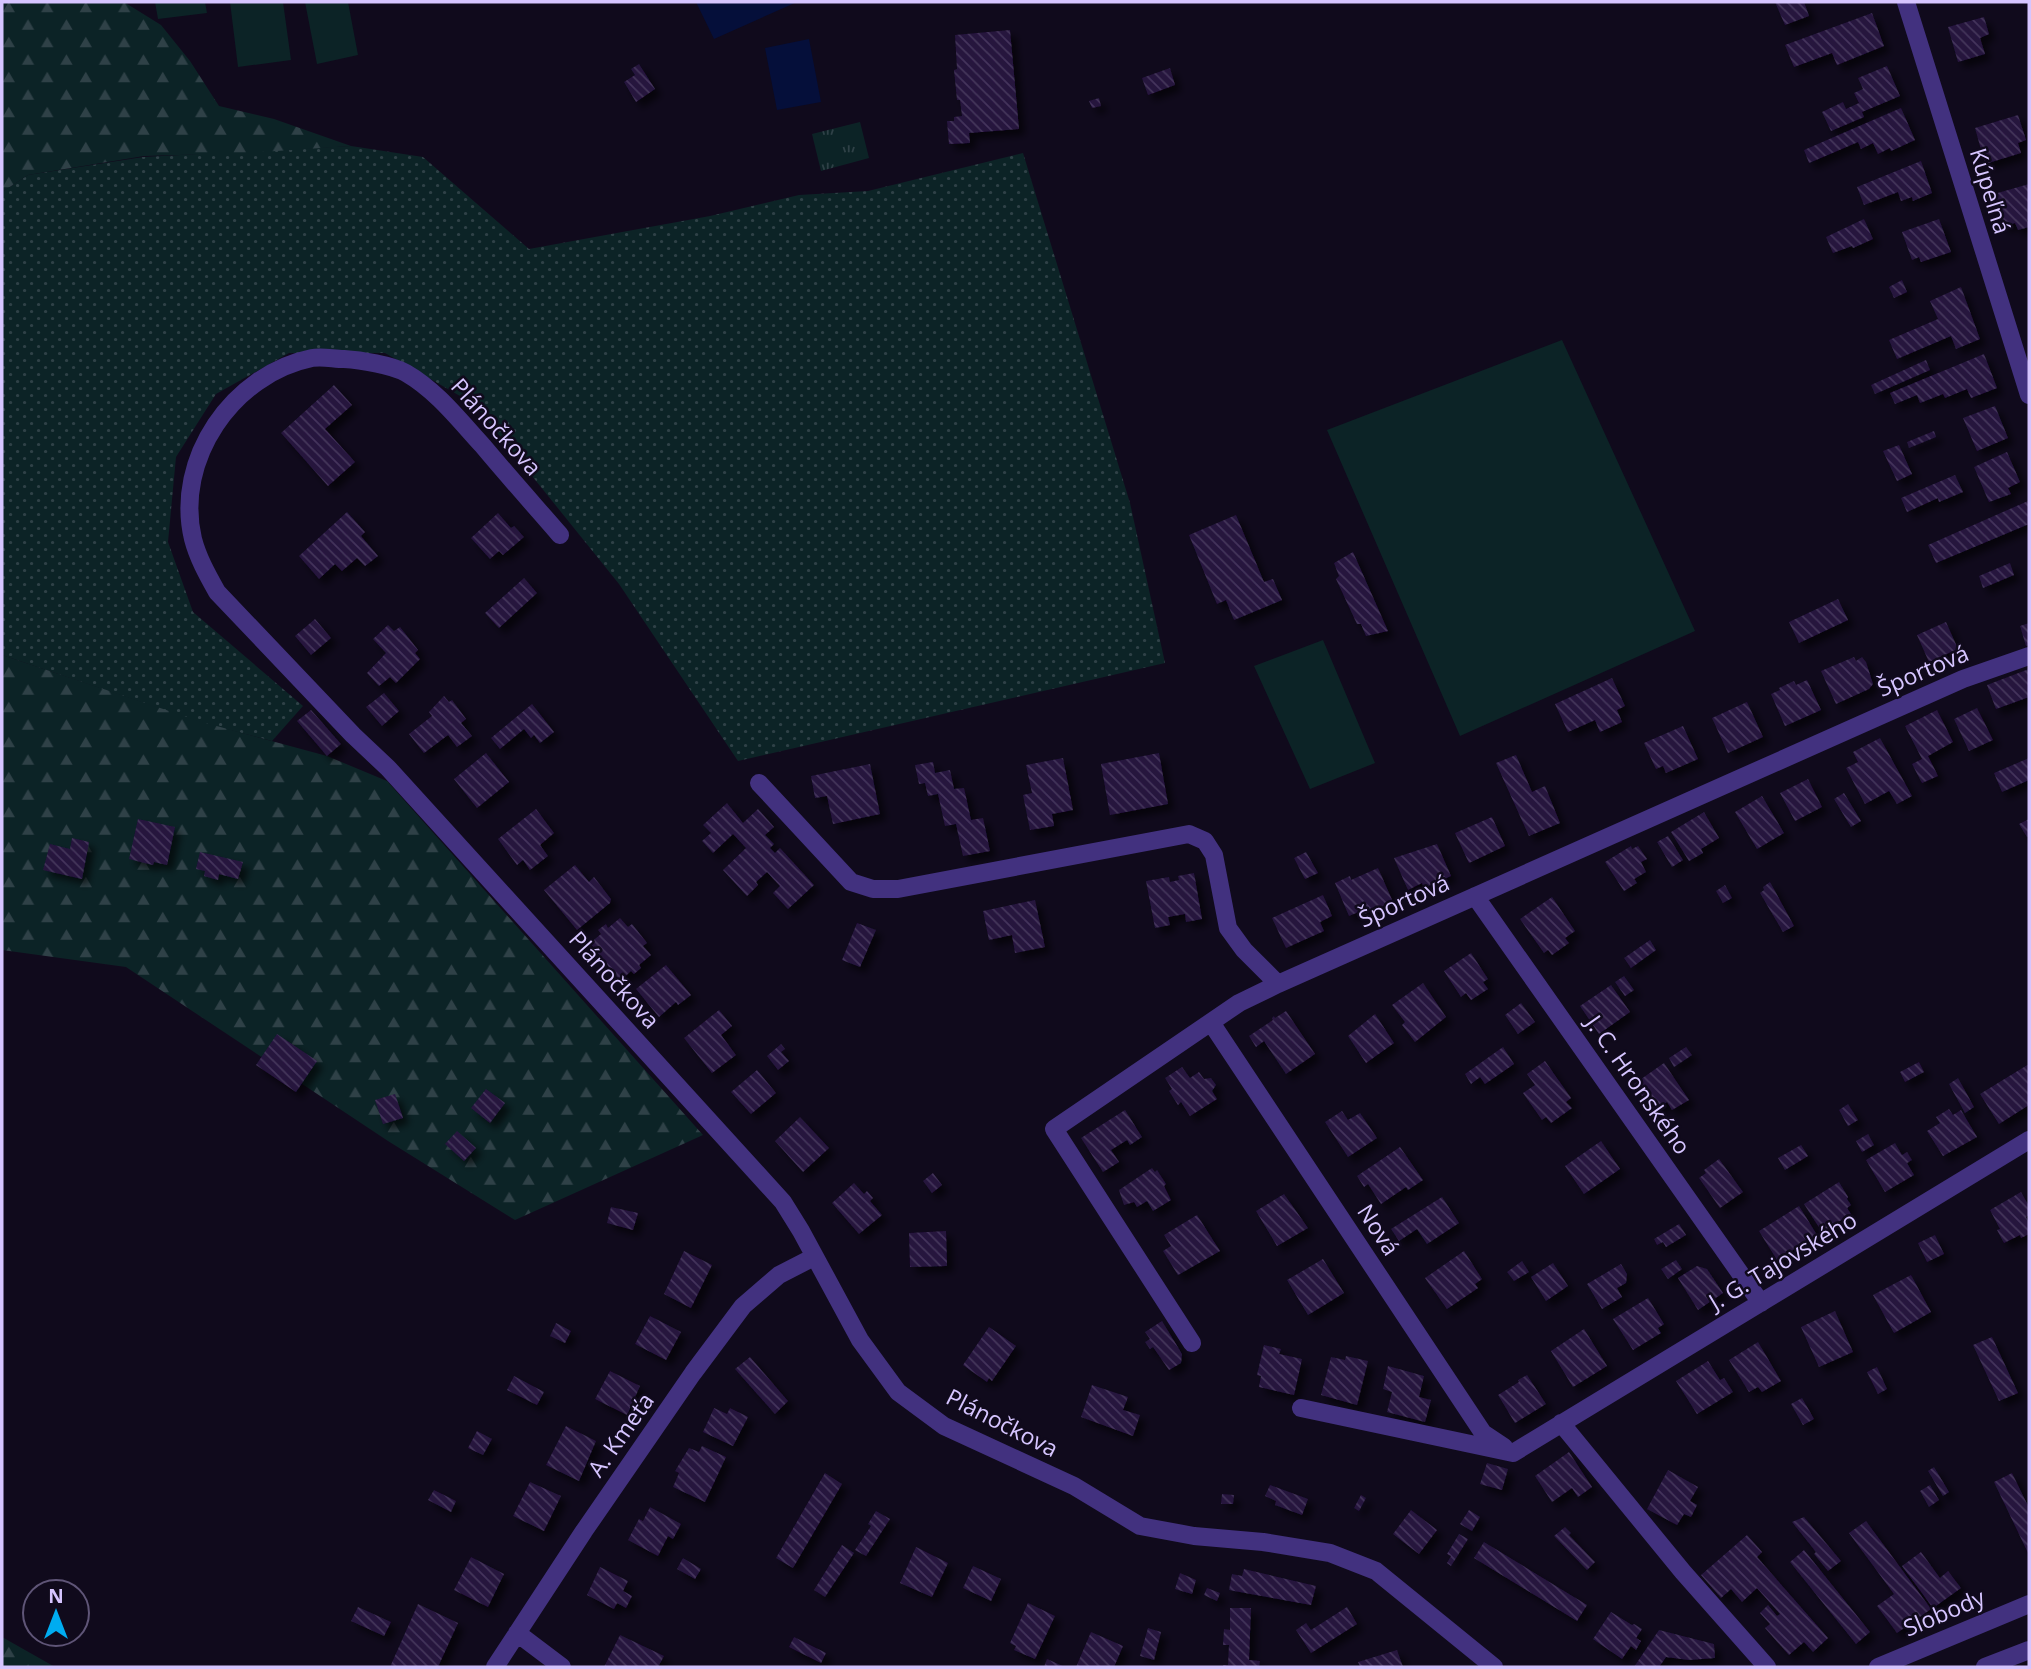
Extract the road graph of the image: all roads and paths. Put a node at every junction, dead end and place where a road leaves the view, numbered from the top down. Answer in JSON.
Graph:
{"nodes":[{"id":1,"x":1906,"y":2,"type":"edge"},
{"id":2,"x":2029,"y":395,"type":"edge"},
{"id":3,"x":560,"y":535,"type":"dead end"},
{"id":4,"x":2029,"y":656,"type":"edge"},
{"id":5,"x":759,"y":783,"type":"dead end"},
{"id":6,"x":1475,"y":896,"type":"junction"},
{"id":7,"x":1278,"y":984,"type":"junction"},
{"id":8,"x":1212,"y":1024,"type":"junction"},
{"id":9,"x":2029,"y":1140,"type":"edge"},
{"id":10,"x":814,"y":1257,"type":"junction"},
{"id":11,"x":1761,"y":1303,"type":"junction"},
{"id":12,"x":1192,"y":1343,"type":"dead end"},
{"id":13,"x":1301,"y":1408,"type":"dead end"},
{"id":14,"x":1562,"y":1423,"type":"junction"},
{"id":15,"x":1513,"y":1453,"type":"junction"},
{"id":16,"x":2029,"y":1604,"type":"edge"},
{"id":17,"x":517,"y":1633,"type":"junction"},
{"id":18,"x":2029,"y":1650,"type":"edge"},
{"id":19,"x":495,"y":1667,"type":"edge"},
{"id":20,"x":562,"y":1667,"type":"edge"},
{"id":21,"x":1494,"y":1667,"type":"edge"},
{"id":22,"x":1767,"y":1667,"type":"edge"},
{"id":23,"x":1878,"y":1667,"type":"edge"},
{"id":24,"x":1985,"y":1667,"type":"edge"}],
"edges":[{"from":1,"to":2,"type":"street","name":"Kúpeľná"},
{"from":3,"to":10,"type":"street","name":"Plánočkova"},
{"from":4,"to":6,"type":"street","name":"Športová"},
{"from":5,"to":7,"type":"street"},
{"from":6,"to":7,"type":"street","name":"Športová"},
{"from":6,"to":11,"type":"street","name":"J. C. Hronského"},
{"from":7,"to":8,"type":"street","name":"Športová"},
{"from":8,"to":12,"type":"street","name":"Športová"},
{"from":8,"to":15,"type":"street","name":"Nová"},
{"from":9,"to":11,"type":"street","name":"J. G. Tajovského"},
{"from":10,"to":17,"type":"street","name":"A. Kmeťa"},
{"from":10,"to":21,"type":"street","name":"Plánočkova"},
{"from":11,"to":14,"type":"street","name":"J. G. Tajovského"},
{"from":13,"to":15,"type":"street"},
{"from":14,"to":15,"type":"street","name":"J. G. Tajovského"},
{"from":14,"to":22,"type":"street"},
{"from":16,"to":23,"type":"street","name":"Slobody"},
{"from":17,"to":19,"type":"street","name":"A. Kmeťa"},
{"from":17,"to":20,"type":"street"},
{"from":18,"to":24,"type":"street"}]}
